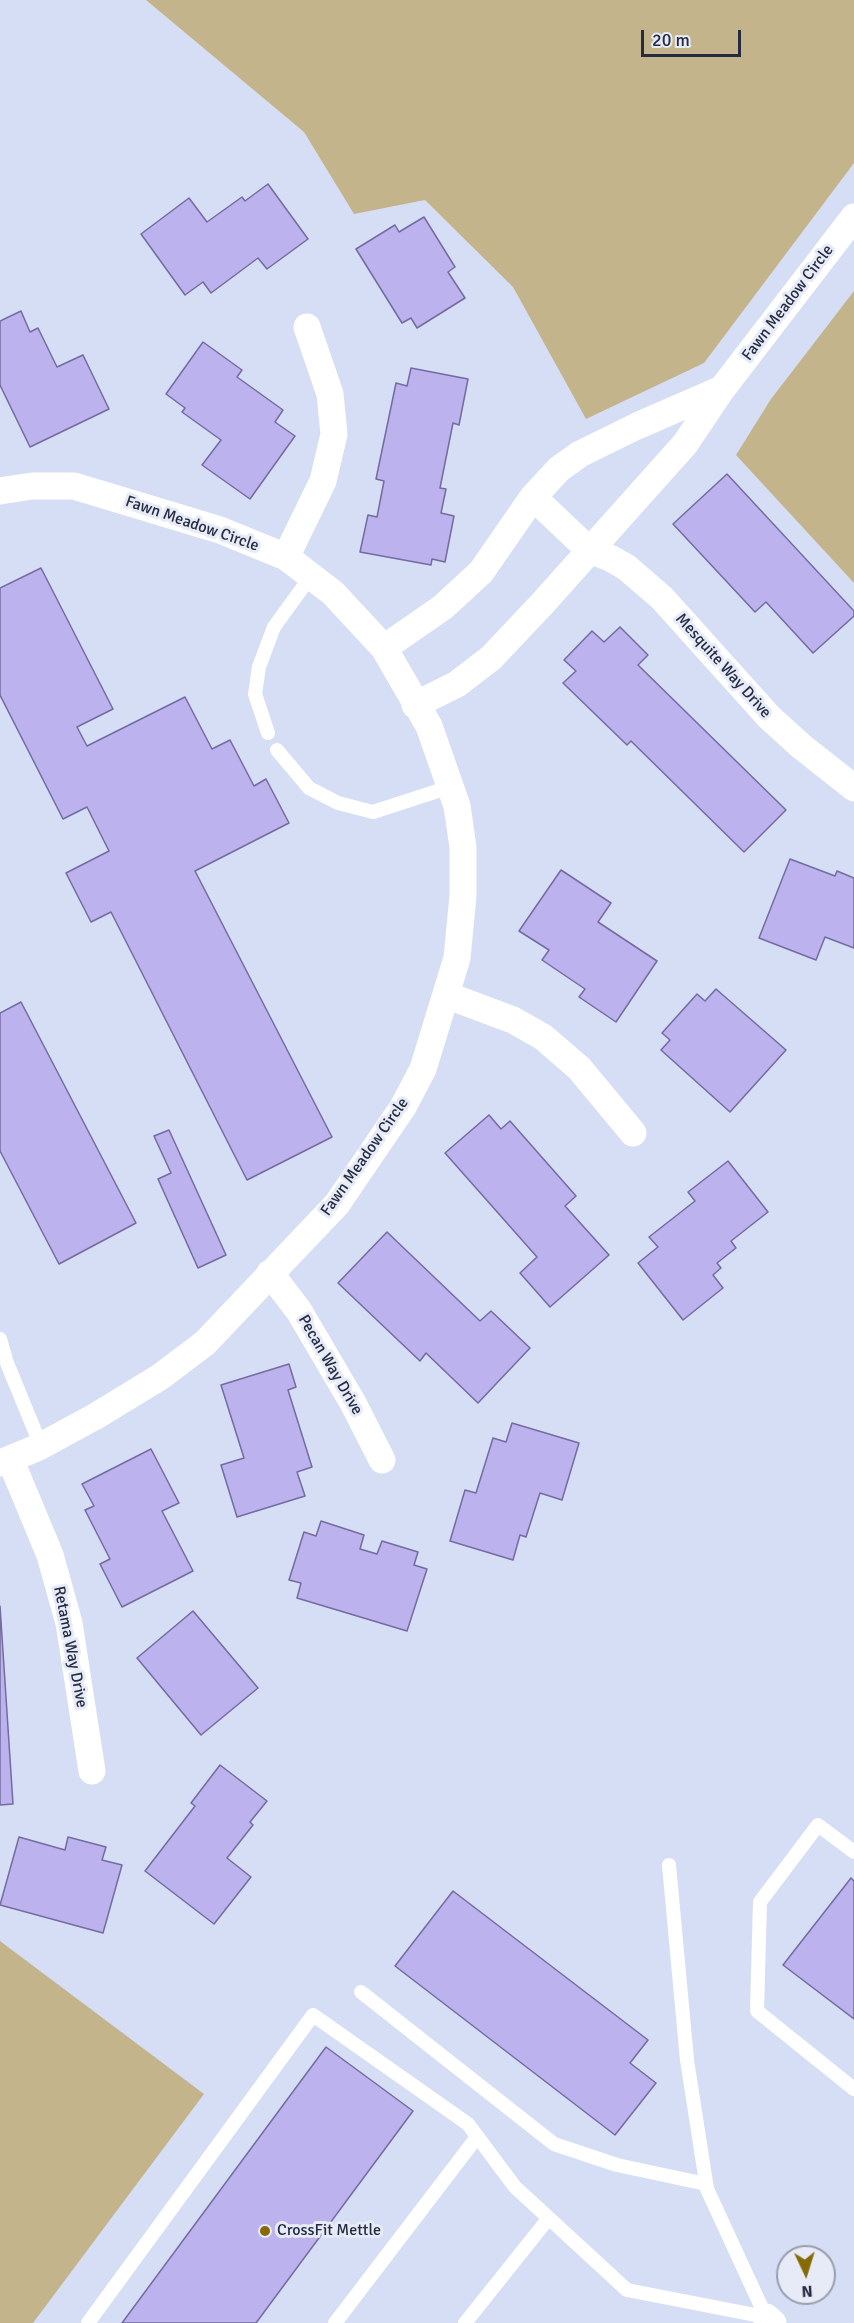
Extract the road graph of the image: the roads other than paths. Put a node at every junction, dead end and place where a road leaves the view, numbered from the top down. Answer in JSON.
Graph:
{"nodes":[{"id":1,"x":854,"y":217,"type":"edge"},
{"id":2,"x":307,"y":327,"type":"dead end"},
{"id":3,"x":722,"y":389,"type":"junction"},
{"id":4,"x":0,"y":491,"type":"edge"},
{"id":5,"x":533,"y":497,"type":"junction"},
{"id":6,"x":590,"y":550,"type":"junction"},
{"id":7,"x":286,"y":557,"type":"junction"},
{"id":8,"x":311,"y":576,"type":"junction"},
{"id":9,"x":384,"y":648,"type":"junction"},
{"id":10,"x":415,"y":705,"type":"junction"},
{"id":11,"x":268,"y":733,"type":"dead end"},
{"id":12,"x":277,"y":750,"type":"dead end"},
{"id":13,"x":450,"y":787,"type":"junction"},
{"id":14,"x":854,"y":788,"type":"edge"},
{"id":15,"x":446,"y":994,"type":"junction"},
{"id":16,"x":633,"y":1133,"type":"dead end"},
{"id":17,"x":270,"y":1273,"type":"junction"},
{"id":18,"x":0,"y":1339,"type":"edge"},
{"id":19,"x":41,"y":1446,"type":"junction"},
{"id":20,"x":382,"y":1460,"type":"dead end"},
{"id":21,"x":5,"y":1461,"type":"edge"},
{"id":22,"x":92,"y":1771,"type":"dead end"},
{"id":23,"x":854,"y":1852,"type":"edge"},
{"id":24,"x":669,"y":1865,"type":"dead end"},
{"id":25,"x":361,"y":1992,"type":"dead end"},
{"id":26,"x":854,"y":2089,"type":"edge"},
{"id":27,"x":477,"y":2137,"type":"junction"},
{"id":28,"x":706,"y":2184,"type":"junction"},
{"id":29,"x":548,"y":2219,"type":"junction"},
{"id":30,"x":767,"y":2321,"type":"edge"},
{"id":31,"x":88,"y":2323,"type":"edge"},
{"id":32,"x":335,"y":2323,"type":"edge"},
{"id":33,"x":465,"y":2323,"type":"edge"}],
"edges":[{"from":1,"to":3,"type":"street","name":"Fawn Meadow Circle"},
{"from":2,"to":7,"type":"street"},
{"from":3,"to":5,"type":"street","name":"Fawn Meadow Circle"},
{"from":3,"to":6,"type":"street","name":"Fawn Meadow Circle"},
{"from":4,"to":7,"type":"street","name":"Fawn Meadow Circle"},
{"from":5,"to":6,"type":"street"},
{"from":5,"to":9,"type":"street","name":"Fawn Meadow Circle"},
{"from":6,"to":10,"type":"street","name":"Fawn Meadow Circle"},
{"from":6,"to":14,"type":"street","name":"Mesquite Way Drive"},
{"from":7,"to":8,"type":"street","name":"Fawn Meadow Circle"},
{"from":8,"to":9,"type":"street","name":"Fawn Meadow Circle"},
{"from":8,"to":11,"type":"lane"},
{"from":9,"to":10,"type":"street","name":"Fawn Meadow Circle"},
{"from":10,"to":13,"type":"street","name":"Fawn Meadow Circle"},
{"from":12,"to":13,"type":"lane"},
{"from":13,"to":15,"type":"street","name":"Fawn Meadow Circle"},
{"from":15,"to":16,"type":"street"},
{"from":15,"to":17,"type":"street","name":"Fawn Meadow Circle"},
{"from":17,"to":19,"type":"street","name":"Fawn Meadow Circle"},
{"from":17,"to":20,"type":"street","name":"Pecan Way Drive"},
{"from":18,"to":19,"type":"lane"},
{"from":19,"to":21,"type":"street","name":"Fawn Meadow Circle"},
{"from":21,"to":22,"type":"street","name":"Retama Way Drive"},
{"from":23,"to":26,"type":"lane"},
{"from":24,"to":28,"type":"lane"},
{"from":25,"to":28,"type":"lane"},
{"from":27,"to":29,"type":"lane"},
{"from":27,"to":31,"type":"lane"},
{"from":27,"to":32,"type":"lane"},
{"from":28,"to":30,"type":"lane"},
{"from":29,"to":30,"type":"lane"},
{"from":29,"to":33,"type":"lane"}]}
